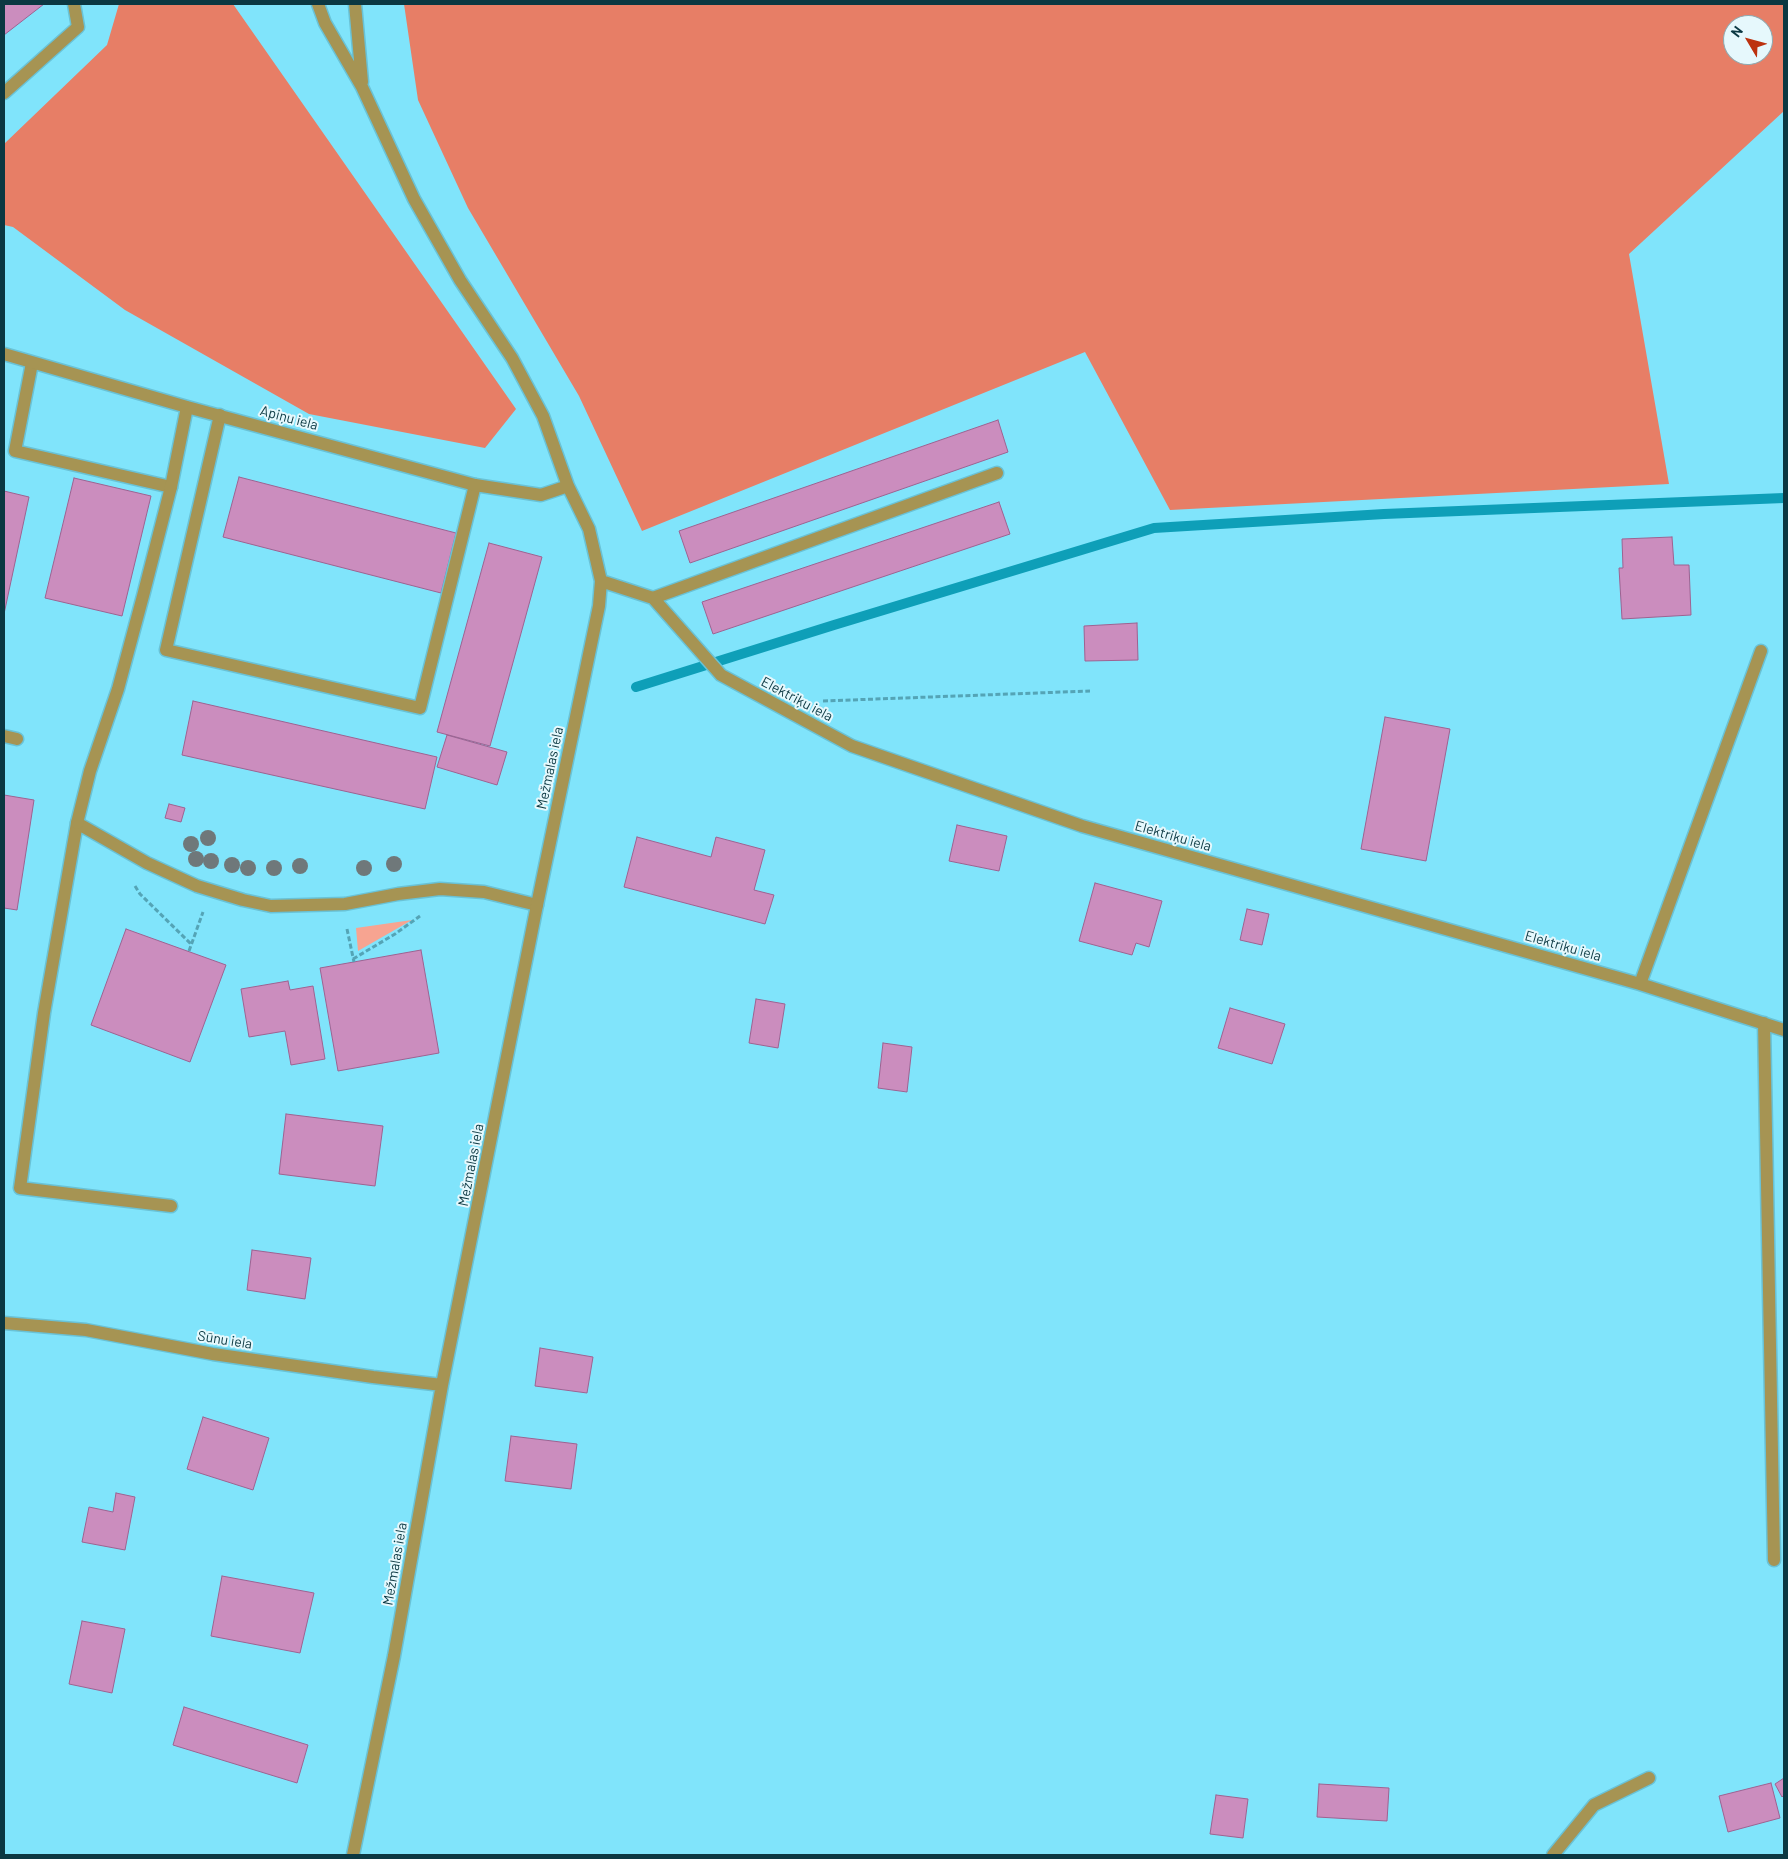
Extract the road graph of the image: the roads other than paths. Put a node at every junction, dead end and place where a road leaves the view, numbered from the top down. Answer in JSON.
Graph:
{"nodes":[{"id":1,"x":74,"y":4,"type":"edge"},
{"id":2,"x":318,"y":4,"type":"edge"},
{"id":3,"x":354,"y":4,"type":"edge"},
{"id":4,"x":362,"y":87,"type":"junction"},
{"id":5,"x":4,"y":93,"type":"edge"},
{"id":6,"x":4,"y":354,"type":"edge"},
{"id":7,"x":32,"y":363,"type":"junction"},
{"id":8,"x":187,"y":407,"type":"junction"},
{"id":9,"x":220,"y":415,"type":"junction"},
{"id":10,"x":997,"y":473,"type":"dead end"},
{"id":11,"x":475,"y":485,"type":"junction"},
{"id":12,"x":568,"y":486,"type":"junction"},
{"id":13,"x":172,"y":487,"type":"junction"},
{"id":14,"x":600,"y":581,"type":"junction"},
{"id":15,"x":653,"y":598,"type":"junction"},
{"id":16,"x":1761,"y":651,"type":"dead end"},
{"id":17,"x":4,"y":736,"type":"edge"},
{"id":18,"x":17,"y":739,"type":"dead end"},
{"id":19,"x":76,"y":823,"type":"junction"},
{"id":20,"x":537,"y":905,"type":"junction"},
{"id":21,"x":1640,"y":984,"type":"junction"},
{"id":22,"x":1764,"y":1023,"type":"junction"},
{"id":23,"x":1784,"y":1030,"type":"edge"},
{"id":24,"x":171,"y":1206,"type":"dead end"},
{"id":25,"x":4,"y":1323,"type":"edge"},
{"id":26,"x":442,"y":1385,"type":"junction"},
{"id":27,"x":1774,"y":1560,"type":"dead end"},
{"id":28,"x":1649,"y":1778,"type":"dead end"},
{"id":29,"x":353,"y":1855,"type":"edge"},
{"id":30,"x":1553,"y":1855,"type":"edge"}],
"edges":[{"from":1,"to":5,"type":"street"},
{"from":2,"to":4,"type":"street"},
{"from":3,"to":4,"type":"street"},
{"from":4,"to":12,"type":"street","name":"Mežmalas iela"},
{"from":6,"to":7,"type":"street","name":"Apiņu iela"},
{"from":7,"to":8,"type":"street","name":"Apiņu iela"},
{"from":7,"to":13,"type":"street"},
{"from":8,"to":9,"type":"street","name":"Apiņu iela"},
{"from":8,"to":13,"type":"street"},
{"from":9,"to":11,"type":"street","name":"Apiņu iela"},
{"from":9,"to":11,"type":"street"},
{"from":10,"to":15,"type":"street"},
{"from":11,"to":12,"type":"street","name":"Apiņu iela"},
{"from":12,"to":14,"type":"street","name":"Mežmalas iela"},
{"from":13,"to":19,"type":"street"},
{"from":14,"to":15,"type":"street"},
{"from":14,"to":20,"type":"street","name":"Mežmalas iela"},
{"from":15,"to":21,"type":"street","name":"Elektriķu iela"},
{"from":16,"to":21,"type":"street"},
{"from":17,"to":18,"type":"street"},
{"from":19,"to":20,"type":"street"},
{"from":19,"to":24,"type":"street"},
{"from":20,"to":26,"type":"street","name":"Mežmalas iela"},
{"from":21,"to":22,"type":"street","name":"Elektriķu iela"},
{"from":22,"to":23,"type":"street","name":"Elektriķu iela"},
{"from":22,"to":27,"type":"street"},
{"from":25,"to":26,"type":"street","name":"Sūnu iela"},
{"from":26,"to":29,"type":"street","name":"Mežmalas iela"},
{"from":28,"to":30,"type":"street"}]}
